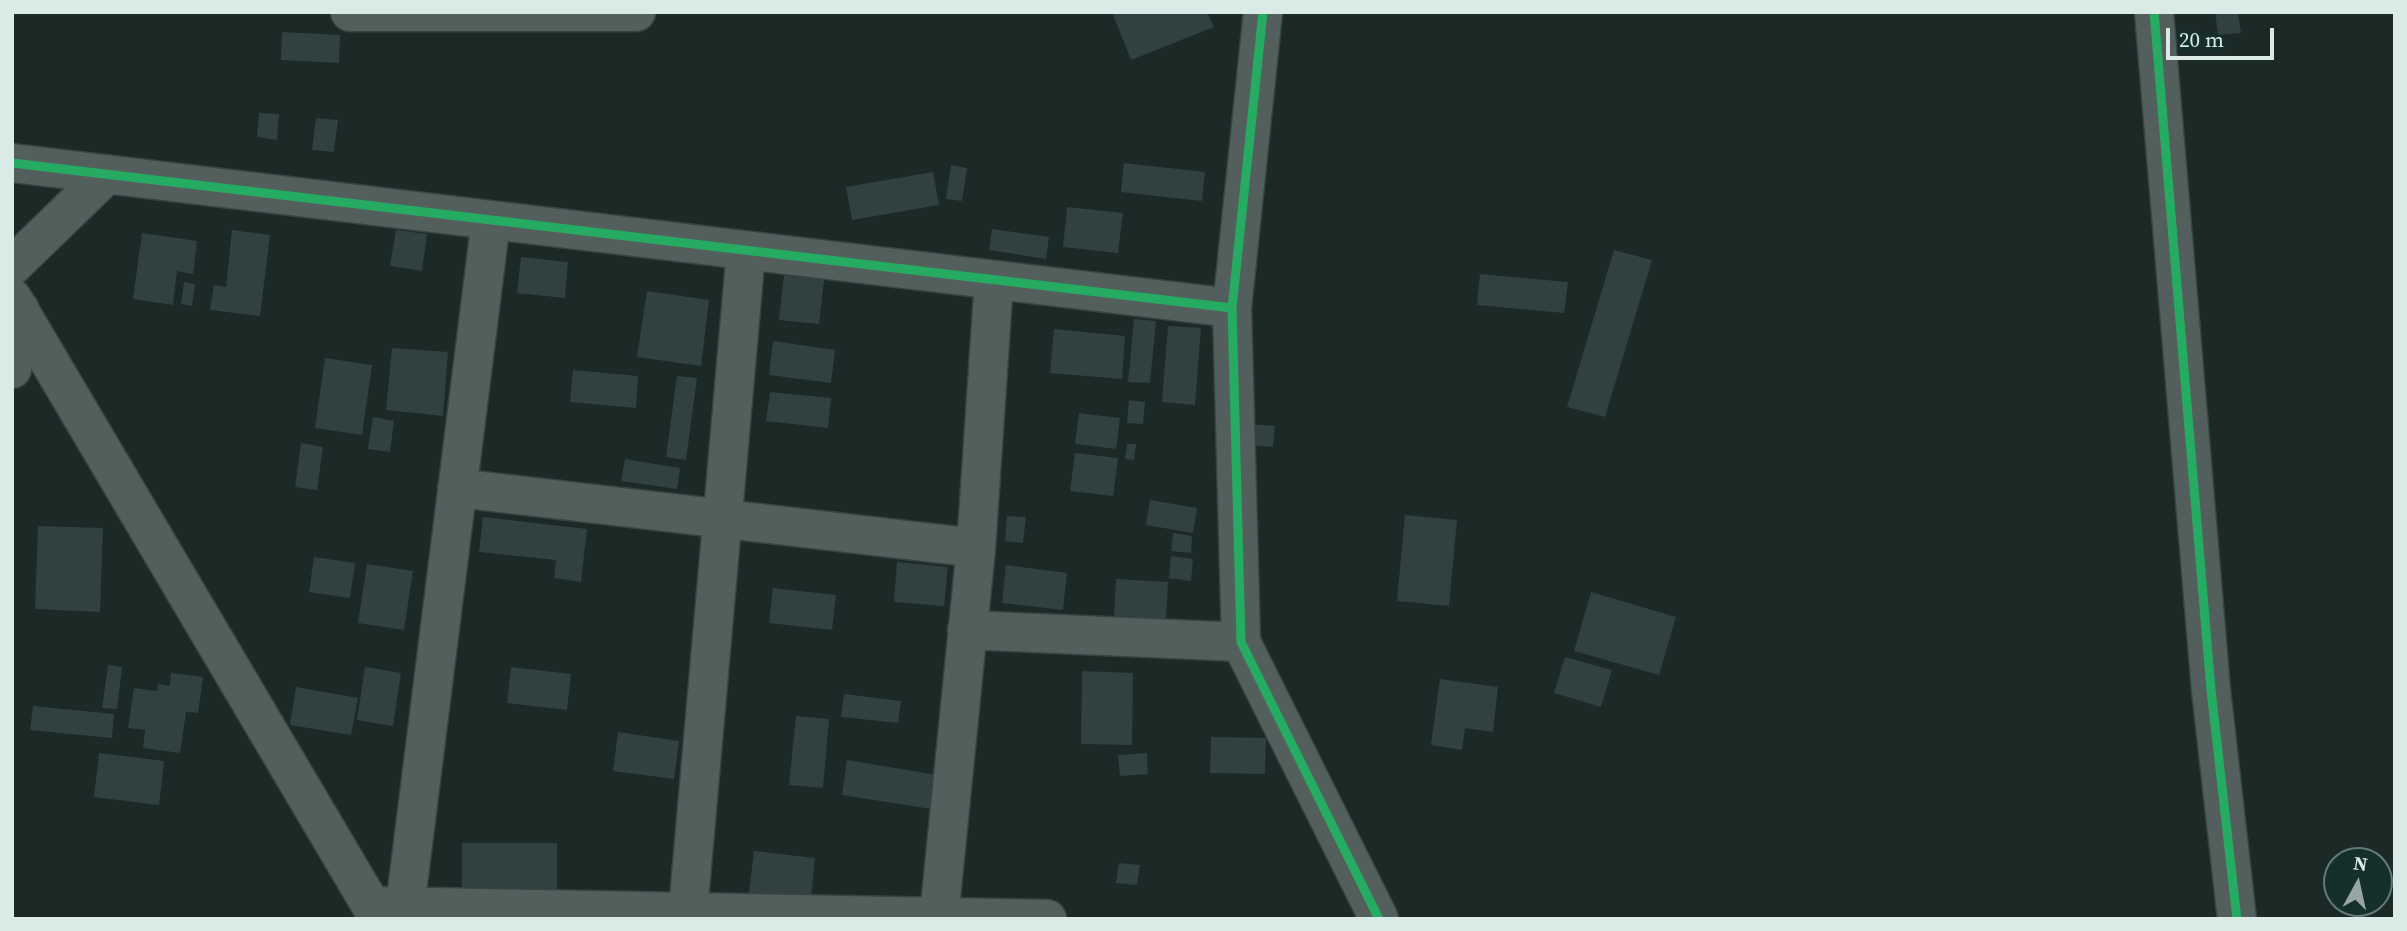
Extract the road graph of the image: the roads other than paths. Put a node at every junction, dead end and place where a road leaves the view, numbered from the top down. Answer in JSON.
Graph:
{"nodes":[{"id":1,"x":350,"y":12,"type":"edge"},
{"id":2,"x":636,"y":12,"type":"edge"},
{"id":3,"x":1263,"y":12,"type":"edge"},
{"id":4,"x":2154,"y":12,"type":"edge"},
{"id":5,"x":595,"y":13,"type":"edge"},
{"id":6,"x":12,"y":163,"type":"edge"},
{"id":7,"x":107,"y":174,"type":"junction"},
{"id":8,"x":491,"y":220,"type":"junction"},
{"id":9,"x":746,"y":251,"type":"junction"},
{"id":10,"x":12,"y":266,"type":"edge"},
{"id":11,"x":994,"y":280,"type":"junction"},
{"id":12,"x":16,"y":304,"type":"edge"},
{"id":13,"x":1232,"y":308,"type":"junction"},
{"id":14,"x":12,"y":369,"type":"edge"},
{"id":15,"x":457,"y":488,"type":"junction"},
{"id":16,"x":723,"y":517,"type":"junction"},
{"id":17,"x":976,"y":548,"type":"junction"},
{"id":18,"x":967,"y":630,"type":"junction"},
{"id":19,"x":1241,"y":642,"type":"junction"},
{"id":20,"x":385,"y":911,"type":"edge"},
{"id":21,"x":688,"y":911,"type":"junction"},
{"id":22,"x":804,"y":916,"type":"edge"},
{"id":23,"x":939,"y":917,"type":"junction"},
{"id":24,"x":1047,"y":919,"type":"edge"},
{"id":25,"x":1379,"y":919,"type":"edge"},
{"id":26,"x":2237,"y":919,"type":"edge"}],
"edges":[{"from":1,"to":5,"type":"street"},
{"from":2,"to":5,"type":"street"},
{"from":3,"to":13,"type":"street"},
{"from":4,"to":26,"type":"street"},
{"from":6,"to":7,"type":"street"},
{"from":7,"to":8,"type":"street"},
{"from":7,"to":10,"type":"street"},
{"from":8,"to":9,"type":"street"},
{"from":8,"to":15,"type":"street"},
{"from":9,"to":11,"type":"street"},
{"from":9,"to":16,"type":"street"},
{"from":11,"to":13,"type":"street"},
{"from":11,"to":17,"type":"street"},
{"from":12,"to":14,"type":"street"},
{"from":12,"to":20,"type":"street"},
{"from":13,"to":19,"type":"street"},
{"from":15,"to":16,"type":"street"},
{"from":15,"to":20,"type":"street"},
{"from":16,"to":17,"type":"street"},
{"from":16,"to":21,"type":"street"},
{"from":17,"to":18,"type":"street"},
{"from":18,"to":19,"type":"street"},
{"from":18,"to":23,"type":"street"},
{"from":19,"to":25,"type":"street"},
{"from":20,"to":21,"type":"street"},
{"from":21,"to":22,"type":"street"},
{"from":22,"to":23,"type":"street"},
{"from":23,"to":24,"type":"street"}]}
